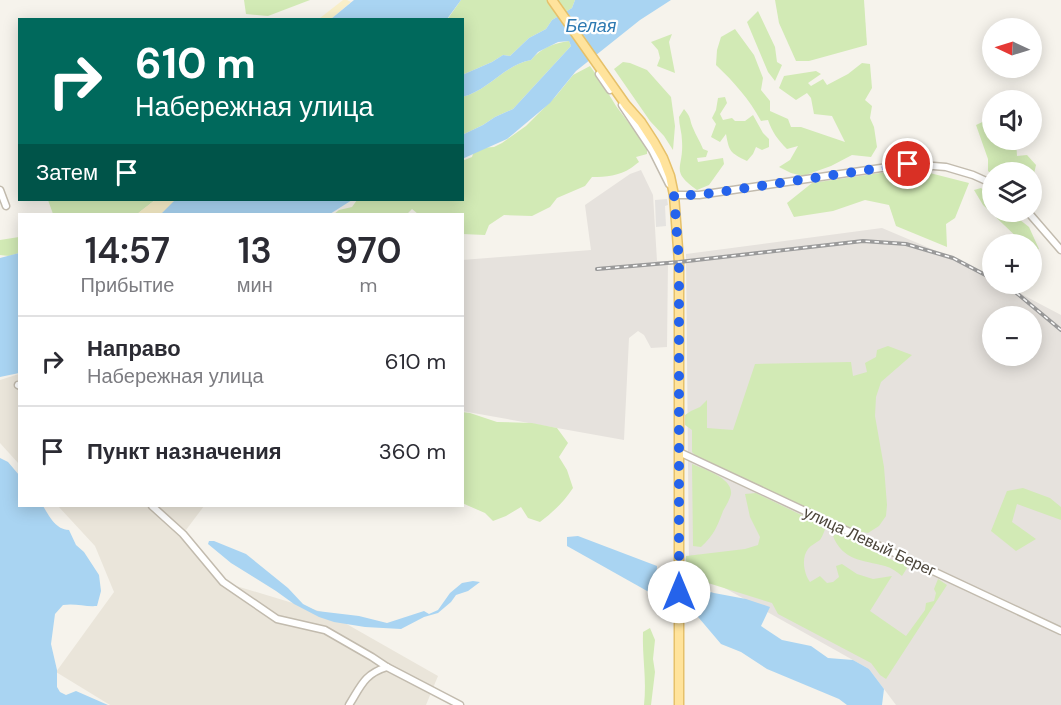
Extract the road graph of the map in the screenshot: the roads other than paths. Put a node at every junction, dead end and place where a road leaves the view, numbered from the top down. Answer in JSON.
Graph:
{"nodes":[{"id":1,"x":552,"y":0,"type":"edge"},
{"id":2,"x":599,"y":74,"type":"dead end"},
{"id":3,"x":982,"y":179,"type":"edge"},
{"id":4,"x":0,"y":190,"type":"edge"},
{"id":5,"x":674,"y":195,"type":"junction"},
{"id":6,"x":6,"y":206,"type":"dead end"},
{"id":7,"x":1037,"y":222,"type":"edge"},
{"id":8,"x":1061,"y":250,"type":"edge"},
{"id":9,"x":679,"y":452,"type":"junction"},
{"id":10,"x":153,"y":507,"type":"edge"},
{"id":11,"x":1061,"y":631,"type":"edge"},
{"id":12,"x":387,"y":667,"type":"junction"},
{"id":13,"x":349,"y":705,"type":"edge"},
{"id":14,"x":460,"y":705,"type":"edge"},
{"id":15,"x":679,"y":705,"type":"edge"}],
"edges":[{"from":1,"to":5,"type":"main road"},
{"from":2,"to":5,"type":"street"},
{"from":3,"to":5,"type":"street"},
{"from":4,"to":6,"type":"street"},
{"from":5,"to":9,"type":"main road"},
{"from":7,"to":8,"type":"street"},
{"from":9,"to":11,"type":"street","name":"улица Левый Берег"},
{"from":9,"to":15,"type":"main road"},
{"from":10,"to":12,"type":"street"},
{"from":12,"to":13,"type":"street"},
{"from":12,"to":14,"type":"street"}]}
